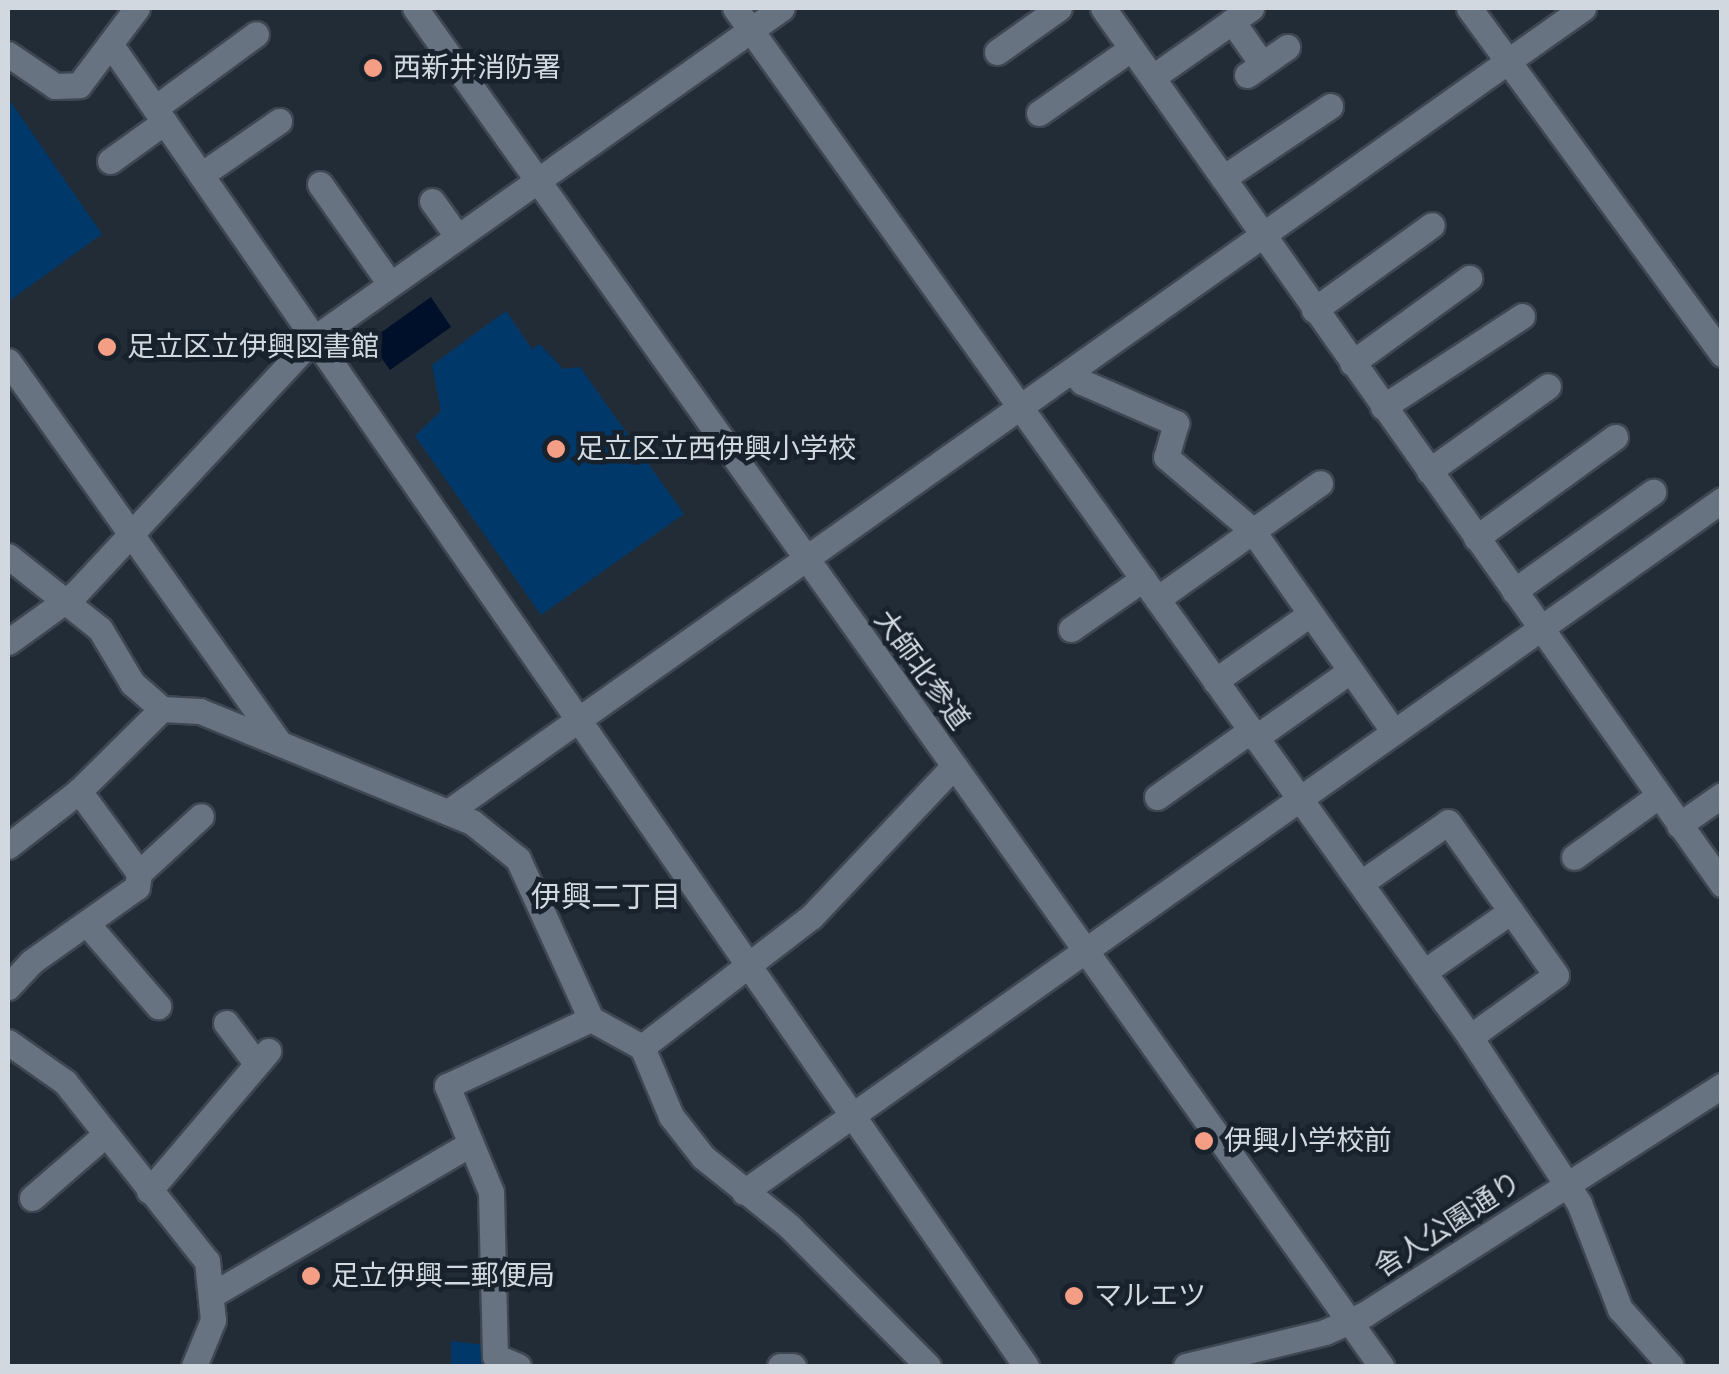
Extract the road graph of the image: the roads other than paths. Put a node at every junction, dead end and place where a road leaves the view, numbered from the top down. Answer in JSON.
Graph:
{"nodes":[{"id":1,"x":137,"y":8,"type":"edge"},
{"id":2,"x":415,"y":8,"type":"edge"},
{"id":3,"x":734,"y":8,"type":"edge"},
{"id":4,"x":782,"y":8,"type":"edge"},
{"id":5,"x":1059,"y":8,"type":"edge"},
{"id":6,"x":1103,"y":8,"type":"edge"},
{"id":7,"x":1470,"y":8,"type":"edge"},
{"id":8,"x":1584,"y":8,"type":"edge"},
{"id":9,"x":1241,"y":14,"type":"edge"},
{"id":10,"x":750,"y":30,"type":"junction"},
{"id":11,"x":256,"y":34,"type":"dead end"},
{"id":12,"x":111,"y":45,"type":"junction"},
{"id":13,"x":1287,"y":47,"type":"dead end"},
{"id":14,"x":1132,"y":48,"type":"junction"},
{"id":15,"x":998,"y":52,"type":"dead end"},
{"id":16,"x":8,"y":54,"type":"edge"},
{"id":17,"x":1507,"y":62,"type":"junction"},
{"id":18,"x":1153,"y":78,"type":"junction"},
{"id":19,"x":1330,"y":106,"type":"dead end"},
{"id":20,"x":1038,"y":113,"type":"dead end"},
{"id":21,"x":159,"y":115,"type":"junction"},
{"id":22,"x":279,"y":121,"type":"dead end"},
{"id":23,"x":110,"y":161,"type":"dead end"},
{"id":24,"x":201,"y":175,"type":"junction"},
{"id":25,"x":1223,"y":178,"type":"junction"},
{"id":26,"x":537,"y":181,"type":"junction"},
{"id":27,"x":320,"y":184,"type":"dead end"},
{"id":28,"x":432,"y":201,"type":"dead end"},
{"id":29,"x":1432,"y":225,"type":"dead end"},
{"id":30,"x":1262,"y":235,"type":"junction"},
{"id":31,"x":457,"y":236,"type":"junction"},
{"id":32,"x":1469,"y":278,"type":"dead end"},
{"id":33,"x":390,"y":284,"type":"junction"},
{"id":34,"x":1314,"y":310,"type":"junction"},
{"id":35,"x":1522,"y":316,"type":"dead end"},
{"id":36,"x":312,"y":340,"type":"junction"},
{"id":37,"x":1722,"y":354,"type":"edge"},
{"id":38,"x":8,"y":361,"type":"edge"},
{"id":39,"x":1352,"y":362,"type":"junction"},
{"id":40,"x":1072,"y":371,"type":"junction"},
{"id":41,"x":1548,"y":386,"type":"dead end"},
{"id":42,"x":1018,"y":408,"type":"junction"},
{"id":43,"x":1383,"y":408,"type":"junction"},
{"id":44,"x":1615,"y":437,"type":"dead end"},
{"id":45,"x":1429,"y":471,"type":"junction"},
{"id":46,"x":1320,"y":483,"type":"dead end"},
{"id":47,"x":1652,"y":492,"type":"dead end"},
{"id":48,"x":1722,"y":500,"type":"edge"},
{"id":49,"x":1252,"y":530,"type":"junction"},
{"id":50,"x":130,"y":538,"type":"junction"},
{"id":51,"x":1476,"y":538,"type":"junction"},
{"id":52,"x":8,"y":556,"type":"edge"},
{"id":53,"x":805,"y":559,"type":"junction"},
{"id":54,"x":1150,"y":589,"type":"junction"},
{"id":55,"x":1514,"y":591,"type":"junction"},
{"id":56,"x":65,"y":600,"type":"junction"},
{"id":57,"x":1310,"y":614,"type":"junction"},
{"id":58,"x":1070,"y":629,"type":"dead end"},
{"id":59,"x":1540,"y":630,"type":"junction"},
{"id":60,"x":8,"y":642,"type":"edge"},
{"id":61,"x":1350,"y":671,"type":"junction"},
{"id":62,"x":1215,"y":681,"type":"junction"},
{"id":63,"x":162,"y":709,"type":"junction"},
{"id":64,"x":575,"y":718,"type":"junction"},
{"id":65,"x":1394,"y":732,"type":"junction"},
{"id":66,"x":1253,"y":734,"type":"junction"},
{"id":67,"x":279,"y":743,"type":"junction"},
{"id":68,"x":954,"y":766,"type":"junction"},
{"id":69,"x":79,"y":791,"type":"junction"},
{"id":70,"x":1722,"y":794,"type":"edge"},
{"id":71,"x":1658,"y":796,"type":"junction"},
{"id":72,"x":1157,"y":797,"type":"dead end"},
{"id":73,"x":1299,"y":798,"type":"junction"},
{"id":74,"x":451,"y":809,"type":"junction"},
{"id":75,"x":201,"y":816,"type":"dead end"},
{"id":76,"x":1679,"y":825,"type":"junction"},
{"id":77,"x":8,"y":846,"type":"edge"},
{"id":78,"x":1573,"y":856,"type":"dead end"},
{"id":79,"x":139,"y":874,"type":"junction"},
{"id":80,"x":1361,"y":883,"type":"junction"},
{"id":81,"x":1722,"y":884,"type":"edge"},
{"id":82,"x":1511,"y":911,"type":"junction"},
{"id":83,"x":89,"y":926,"type":"junction"},
{"id":84,"x":1086,"y":952,"type":"junction"},
{"id":85,"x":748,"y":966,"type":"junction"},
{"id":86,"x":1424,"y":972,"type":"junction"},
{"id":87,"x":8,"y":987,"type":"edge"},
{"id":88,"x":158,"y":1006,"type":"dead end"},
{"id":89,"x":591,"y":1019,"type":"junction"},
{"id":90,"x":226,"y":1023,"type":"dead end"},
{"id":91,"x":1470,"y":1037,"type":"junction"},
{"id":92,"x":8,"y":1042,"type":"edge"},
{"id":93,"x":642,"y":1046,"type":"junction"},
{"id":94,"x":1722,"y":1086,"type":"edge"},
{"id":95,"x":851,"y":1116,"type":"junction"},
{"id":96,"x":106,"y":1134,"type":"junction"},
{"id":97,"x":470,"y":1144,"type":"junction"},
{"id":98,"x":1568,"y":1184,"type":"junction"},
{"id":99,"x":150,"y":1191,"type":"junction"},
{"id":100,"x":744,"y":1192,"type":"junction"},
{"id":101,"x":32,"y":1198,"type":"dead end"},
{"id":102,"x":214,"y":1293,"type":"junction"},
{"id":103,"x":1350,"y":1322,"type":"junction"},
{"id":104,"x":496,"y":1361,"type":"edge"},
{"id":105,"x":194,"y":1366,"type":"edge"},
{"id":106,"x":518,"y":1366,"type":"edge"},
{"id":107,"x":780,"y":1366,"type":"edge"},
{"id":108,"x":794,"y":1366,"type":"edge"},
{"id":109,"x":928,"y":1366,"type":"edge"},
{"id":110,"x":1026,"y":1366,"type":"edge"},
{"id":111,"x":1186,"y":1366,"type":"edge"},
{"id":112,"x":1381,"y":1366,"type":"edge"},
{"id":113,"x":1671,"y":1366,"type":"edge"}],
"edges":[{"from":1,"to":12,"type":"street"},
{"from":2,"to":26,"type":"street","name":"大師北参道"},
{"from":3,"to":10,"type":"street"},
{"from":4,"to":10,"type":"street"},
{"from":5,"to":15,"type":"street"},
{"from":6,"to":14,"type":"street"},
{"from":7,"to":17,"type":"street"},
{"from":8,"to":17,"type":"street"},
{"from":9,"to":13,"type":"street"},
{"from":9,"to":18,"type":"street"},
{"from":10,"to":26,"type":"street"},
{"from":10,"to":42,"type":"street"},
{"from":11,"to":21,"type":"street"},
{"from":12,"to":16,"type":"street"},
{"from":12,"to":21,"type":"street"},
{"from":14,"to":18,"type":"street"},
{"from":14,"to":20,"type":"street"},
{"from":17,"to":30,"type":"street"},
{"from":17,"to":37,"type":"street"},
{"from":18,"to":25,"type":"street"},
{"from":19,"to":25,"type":"street"},
{"from":21,"to":23,"type":"street"},
{"from":21,"to":24,"type":"street"},
{"from":22,"to":24,"type":"street"},
{"from":24,"to":36,"type":"street"},
{"from":25,"to":30,"type":"street"},
{"from":26,"to":31,"type":"street"},
{"from":26,"to":53,"type":"street","name":"大師北参道"},
{"from":27,"to":33,"type":"street"},
{"from":28,"to":31,"type":"street"},
{"from":29,"to":34,"type":"street"},
{"from":30,"to":34,"type":"street"},
{"from":30,"to":40,"type":"street"},
{"from":31,"to":33,"type":"street"},
{"from":32,"to":39,"type":"street"},
{"from":33,"to":36,"type":"street"},
{"from":34,"to":39,"type":"street"},
{"from":35,"to":43,"type":"street"},
{"from":36,"to":50,"type":"street"},
{"from":36,"to":64,"type":"street"},
{"from":38,"to":50,"type":"street"},
{"from":39,"to":43,"type":"street"},
{"from":40,"to":42,"type":"street"},
{"from":40,"to":49,"type":"street"},
{"from":41,"to":45,"type":"street"},
{"from":42,"to":53,"type":"street"},
{"from":42,"to":54,"type":"street"},
{"from":43,"to":45,"type":"street"},
{"from":44,"to":51,"type":"street"},
{"from":45,"to":51,"type":"street"},
{"from":46,"to":49,"type":"street"},
{"from":47,"to":55,"type":"street"},
{"from":48,"to":59,"type":"street"},
{"from":49,"to":54,"type":"street"},
{"from":49,"to":57,"type":"street"},
{"from":50,"to":56,"type":"street"},
{"from":50,"to":67,"type":"street"},
{"from":51,"to":55,"type":"street"},
{"from":52,"to":56,"type":"street"},
{"from":53,"to":64,"type":"street"},
{"from":53,"to":68,"type":"street","name":"大師北参道"},
{"from":54,"to":58,"type":"street"},
{"from":54,"to":62,"type":"street"},
{"from":55,"to":59,"type":"street"},
{"from":56,"to":60,"type":"street"},
{"from":56,"to":63,"type":"street"},
{"from":57,"to":61,"type":"street"},
{"from":57,"to":62,"type":"street"},
{"from":59,"to":65,"type":"street"},
{"from":59,"to":71,"type":"street"},
{"from":61,"to":65,"type":"street"},
{"from":61,"to":66,"type":"street"},
{"from":62,"to":66,"type":"street"},
{"from":63,"to":67,"type":"street"},
{"from":63,"to":69,"type":"street"},
{"from":64,"to":74,"type":"street"},
{"from":64,"to":85,"type":"street"},
{"from":65,"to":73,"type":"street"},
{"from":66,"to":72,"type":"street"},
{"from":66,"to":73,"type":"street"},
{"from":67,"to":74,"type":"street"},
{"from":68,"to":84,"type":"street","name":"大師北参道"},
{"from":68,"to":85,"type":"street"},
{"from":69,"to":77,"type":"street"},
{"from":69,"to":79,"type":"street"},
{"from":70,"to":76,"type":"street"},
{"from":71,"to":76,"type":"street"},
{"from":71,"to":78,"type":"street"},
{"from":73,"to":80,"type":"street"},
{"from":73,"to":84,"type":"street"},
{"from":74,"to":89,"type":"street"},
{"from":75,"to":79,"type":"street"},
{"from":76,"to":81,"type":"street"},
{"from":79,"to":83,"type":"street"},
{"from":80,"to":82,"type":"street"},
{"from":80,"to":86,"type":"street"},
{"from":82,"to":86,"type":"street"},
{"from":82,"to":91,"type":"street"},
{"from":83,"to":87,"type":"street"},
{"from":83,"to":88,"type":"street"},
{"from":84,"to":95,"type":"street"},
{"from":84,"to":103,"type":"street","name":"大師北参道"},
{"from":85,"to":93,"type":"street"},
{"from":85,"to":95,"type":"street"},
{"from":86,"to":91,"type":"street"},
{"from":89,"to":93,"type":"street"},
{"from":89,"to":97,"type":"street"},
{"from":90,"to":99,"type":"street"},
{"from":91,"to":98,"type":"street"},
{"from":92,"to":96,"type":"street"},
{"from":93,"to":100,"type":"street"},
{"from":94,"to":98,"type":"street","name":"舎人公園通り"},
{"from":95,"to":100,"type":"street"},
{"from":95,"to":110,"type":"street"},
{"from":96,"to":99,"type":"street"},
{"from":96,"to":101,"type":"street"},
{"from":97,"to":102,"type":"street"},
{"from":97,"to":104,"type":"street"},
{"from":98,"to":103,"type":"street","name":"舎人公園通り"},
{"from":98,"to":113,"type":"street"},
{"from":99,"to":102,"type":"street"},
{"from":100,"to":109,"type":"street"},
{"from":102,"to":105,"type":"street"},
{"from":103,"to":111,"type":"street","name":"舎人公園通り"},
{"from":103,"to":112,"type":"street","name":"大師北参道"},
{"from":104,"to":106,"type":"street"},
{"from":107,"to":108,"type":"street"}]}
